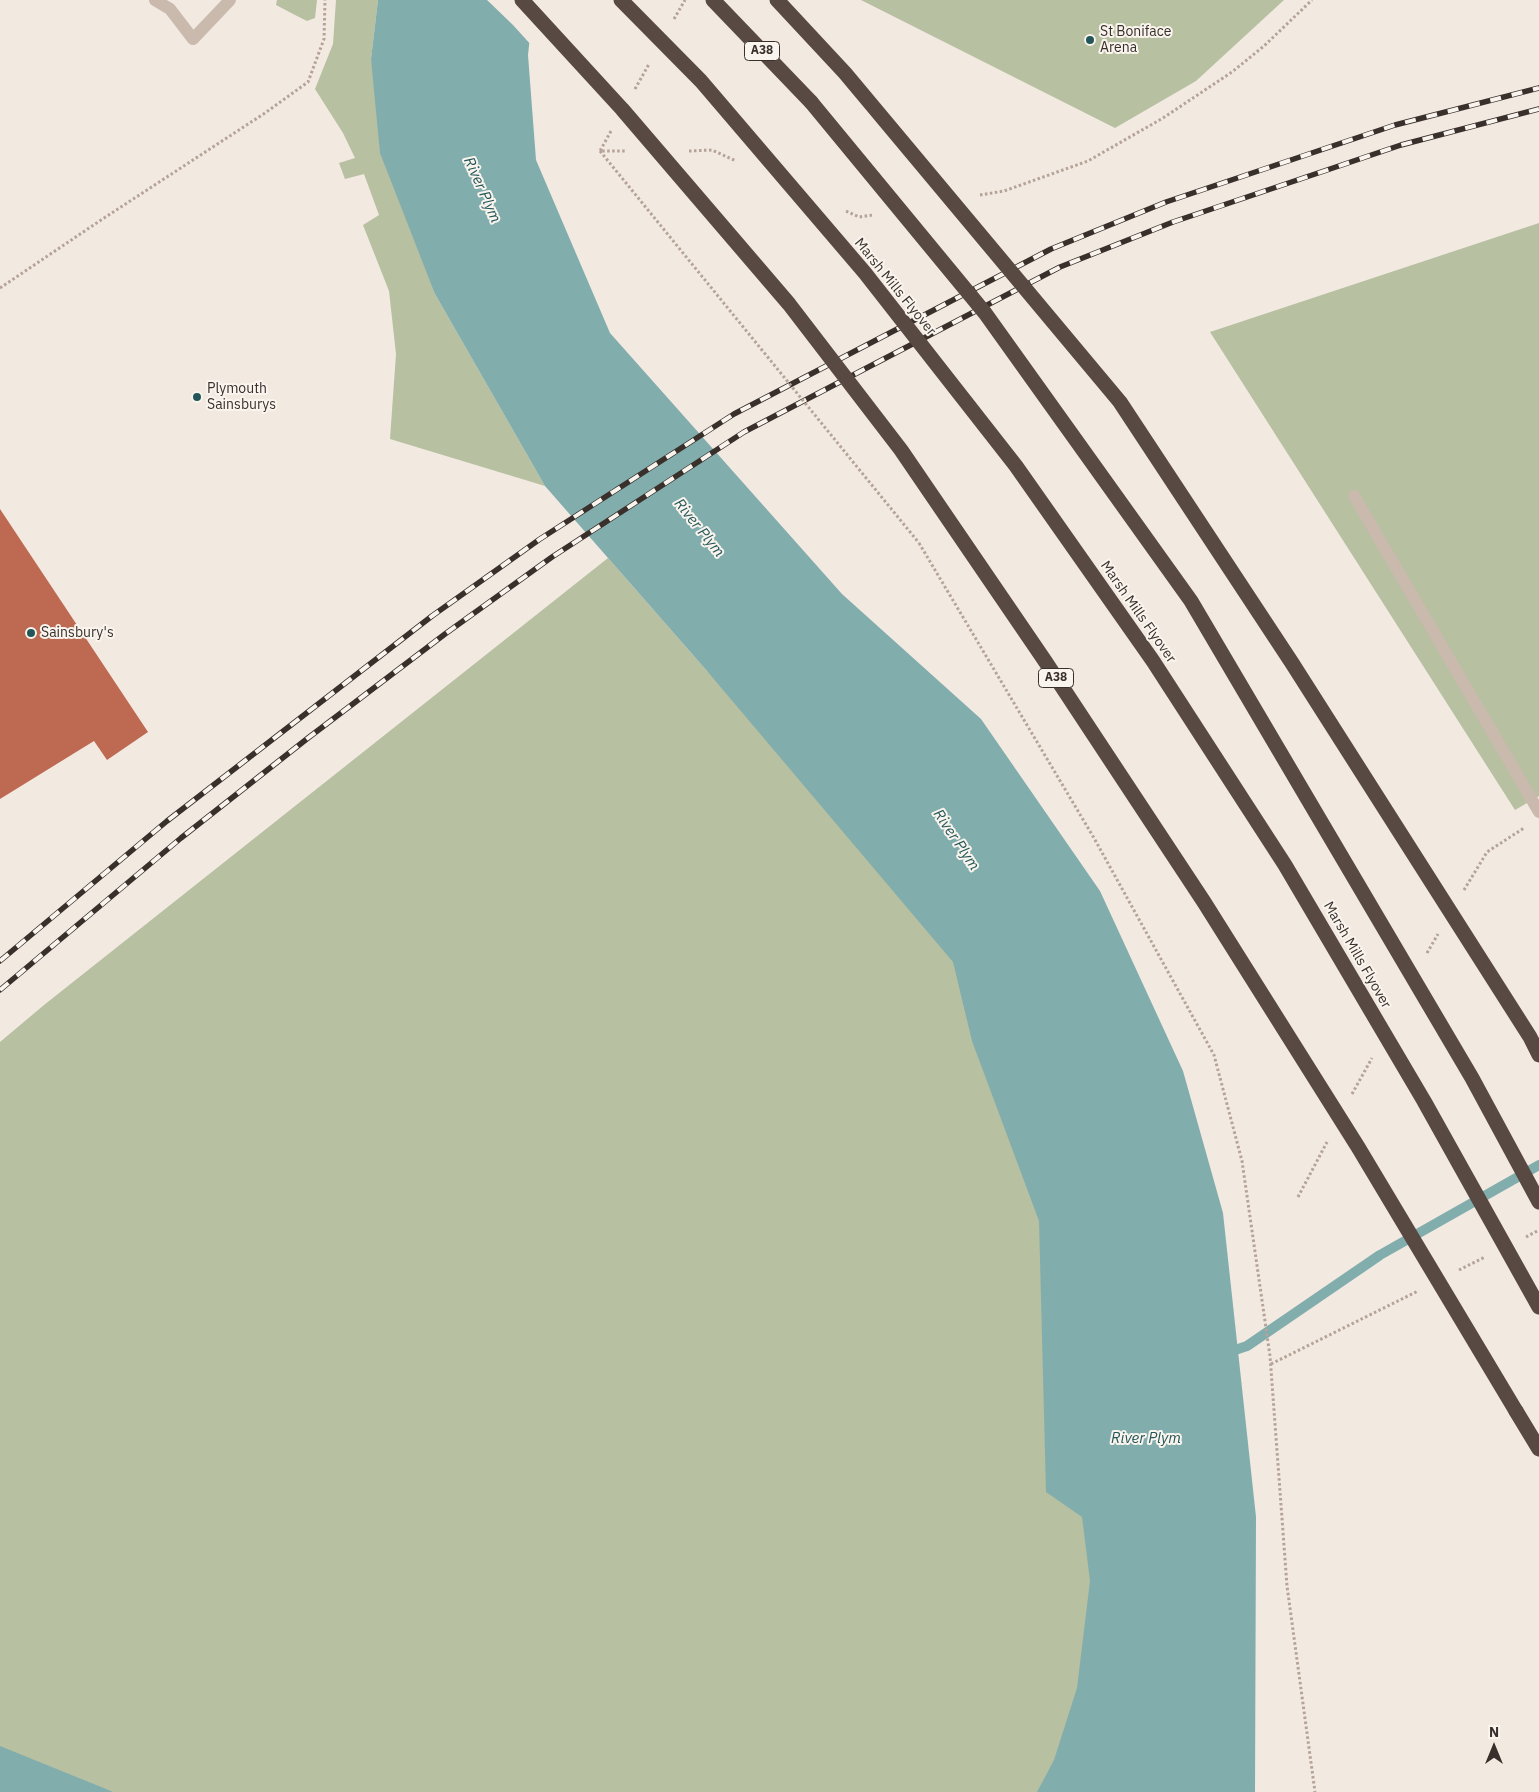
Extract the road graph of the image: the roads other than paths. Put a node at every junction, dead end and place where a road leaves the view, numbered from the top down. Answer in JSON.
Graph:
{"nodes":[{"id":1,"x":156,"y":0,"type":"edge"},
{"id":2,"x":230,"y":0,"type":"edge"},
{"id":3,"x":522,"y":0,"type":"edge"},
{"id":4,"x":621,"y":0,"type":"edge"},
{"id":5,"x":712,"y":0,"type":"edge"},
{"id":6,"x":777,"y":0,"type":"edge"},
{"id":7,"x":1354,"y":496,"type":"dead end"},
{"id":8,"x":1539,"y":812,"type":"edge"},
{"id":9,"x":1539,"y":1055,"type":"edge"},
{"id":10,"x":1539,"y":1202,"type":"edge"},
{"id":11,"x":1539,"y":1307,"type":"edge"},
{"id":12,"x":1539,"y":1449,"type":"edge"}],
"edges":[{"from":1,"to":2,"type":"lane"},
{"from":3,"to":12,"type":"highway","number":"A38","bridge":true},
{"from":4,"to":11,"type":"highway","name":"Marsh Mills Flyover","bridge":true},
{"from":5,"to":10,"type":"highway","number":"A38","bridge":true},
{"from":6,"to":9,"type":"highway","bridge":true},
{"from":7,"to":8,"type":"lane"}]}
